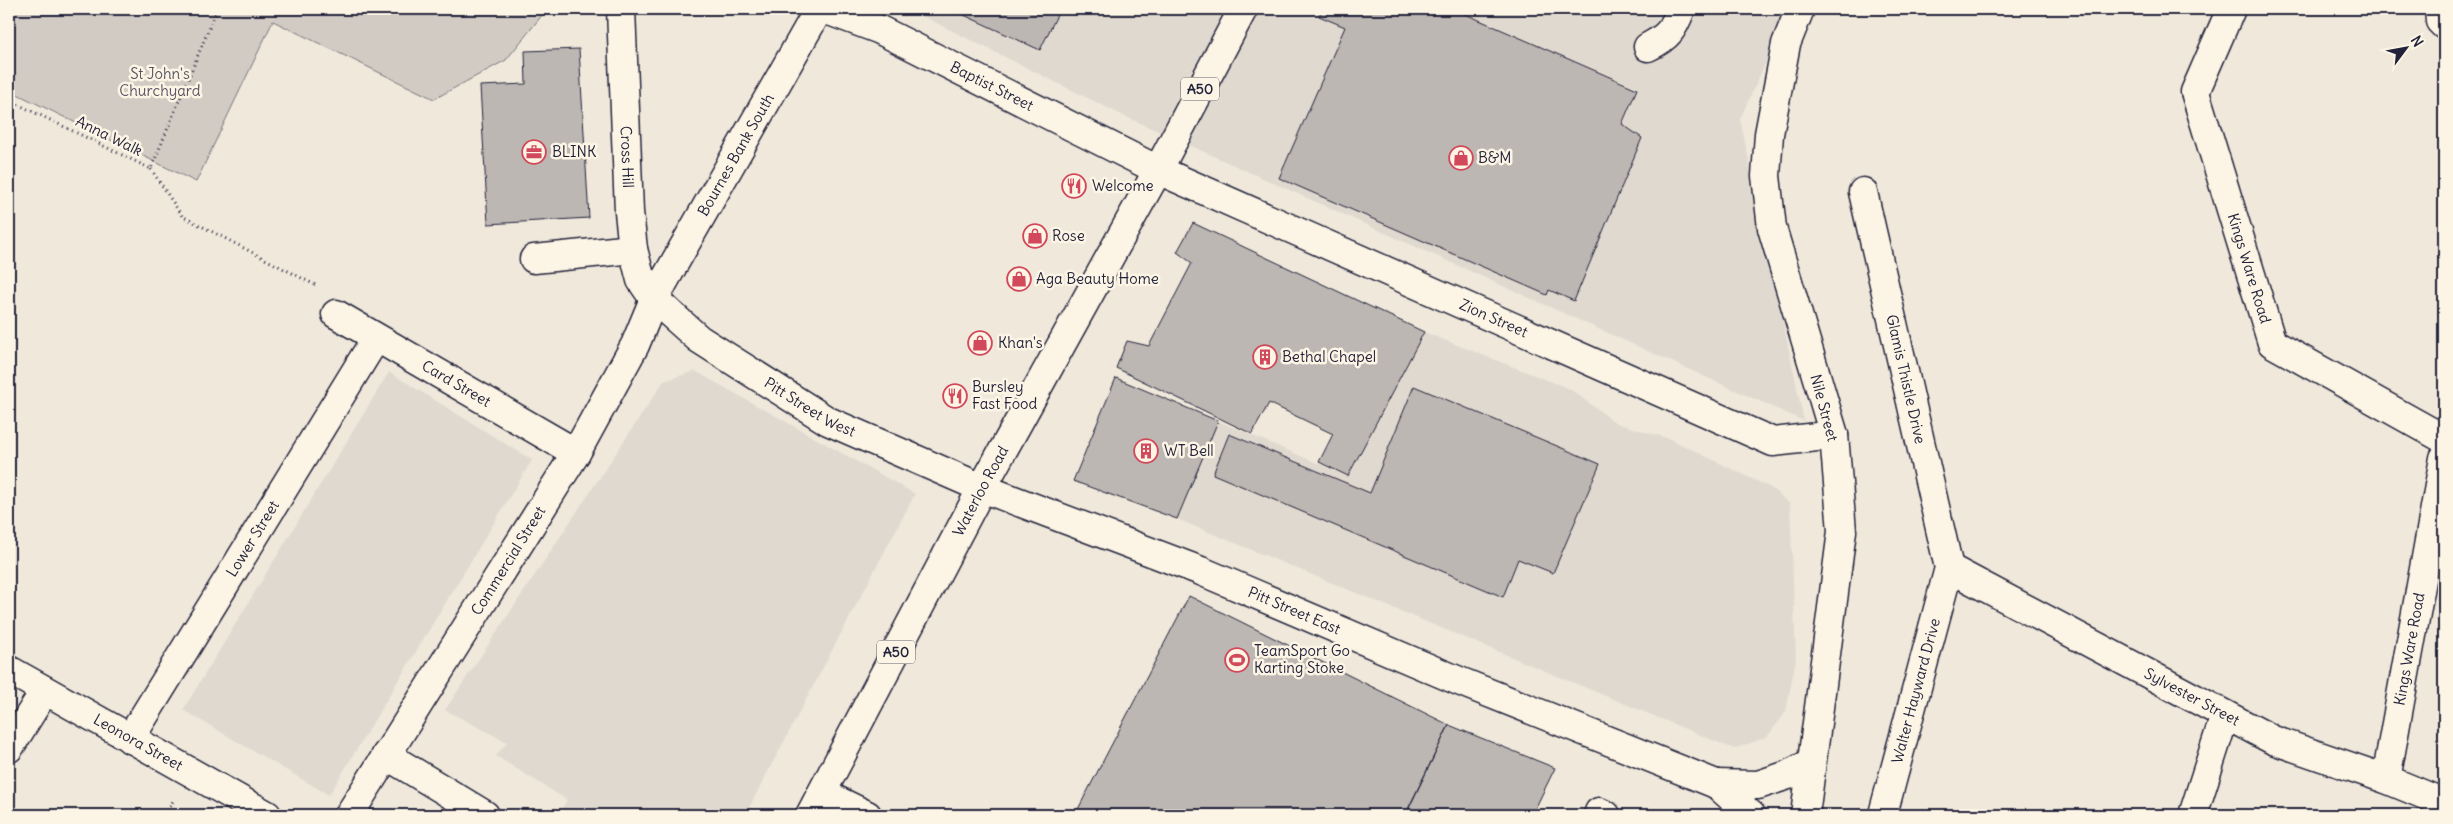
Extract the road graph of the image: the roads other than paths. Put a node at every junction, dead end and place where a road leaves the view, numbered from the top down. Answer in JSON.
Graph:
{"nodes":[{"id":1,"x":621,"y":9,"type":"edge"},
{"id":2,"x":818,"y":9,"type":"edge"},
{"id":3,"x":824,"y":9,"type":"edge"},
{"id":4,"x":1243,"y":9,"type":"edge"},
{"id":5,"x":1681,"y":9,"type":"edge"},
{"id":6,"x":1800,"y":9,"type":"edge"},
{"id":7,"x":2231,"y":9,"type":"edge"},
{"id":8,"x":2439,"y":9,"type":"edge"},
{"id":9,"x":870,"y":19,"type":"edge"},
{"id":10,"x":2444,"y":25,"type":"edge"},
{"id":11,"x":1648,"y":47,"type":"dead end"},
{"id":12,"x":1158,"y":170,"type":"junction"},
{"id":13,"x":1863,"y":192,"type":"dead end"},
{"id":14,"x":633,"y":249,"type":"junction"},
{"id":15,"x":534,"y":259,"type":"dead end"},
{"id":16,"x":654,"y":299,"type":"junction"},
{"id":17,"x":336,"y":314,"type":"road end"},
{"id":18,"x":376,"y":338,"type":"junction"},
{"id":19,"x":1834,"y":435,"type":"junction"},
{"id":20,"x":2444,"y":439,"type":"edge"},
{"id":21,"x":576,"y":453,"type":"junction"},
{"id":22,"x":2444,"y":458,"type":"edge"},
{"id":23,"x":982,"y":488,"type":"junction"},
{"id":24,"x":1950,"y":568,"type":"junction"},
{"id":25,"x":9,"y":670,"type":"edge"},
{"id":26,"x":44,"y":692,"type":"junction"},
{"id":27,"x":2225,"y":715,"type":"junction"},
{"id":28,"x":130,"y":739,"type":"junction"},
{"id":29,"x":9,"y":748,"type":"edge"},
{"id":30,"x":386,"y":755,"type":"junction"},
{"id":31,"x":1811,"y":763,"type":"junction"},
{"id":32,"x":2386,"y":779,"type":"junction"},
{"id":33,"x":1716,"y":784,"type":"junction"},
{"id":34,"x":2444,"y":803,"type":"edge"},
{"id":35,"x":816,"y":804,"type":"edge"},
{"id":36,"x":1883,"y":814,"type":"edge"},
{"id":37,"x":267,"y":815,"type":"edge"},
{"id":38,"x":349,"y":815,"type":"edge"},
{"id":39,"x":486,"y":815,"type":"edge"},
{"id":40,"x":867,"y":815,"type":"edge"},
{"id":41,"x":1751,"y":815,"type":"edge"},
{"id":42,"x":1805,"y":815,"type":"edge"},
{"id":43,"x":2194,"y":815,"type":"edge"}],
"edges":[{"from":1,"to":14,"type":"street","name":"Cross Hill"},
{"from":2,"to":16,"type":"street","name":"Bournes Bank South"},
{"from":3,"to":9,"type":"street","name":"Baptist Street"},
{"from":4,"to":12,"type":"street","number":"A50"},
{"from":5,"to":11,"type":"street"},
{"from":6,"to":19,"type":"street","name":"Nile Street"},
{"from":7,"to":20,"type":"street","name":"Kings Ware Road"},
{"from":8,"to":10,"type":"street"},
{"from":9,"to":12,"type":"street","name":"Baptist Street"},
{"from":12,"to":19,"type":"street","name":"Zion Street"},
{"from":12,"to":23,"type":"street","name":"Waterloo Road","number":"A50"},
{"from":13,"to":24,"type":"street","name":"Glamis Thistle Drive"},
{"from":14,"to":15,"type":"street"},
{"from":14,"to":16,"type":"street","name":"Cross Hill"},
{"from":16,"to":21,"type":"street","name":"Commercial Street"},
{"from":16,"to":23,"type":"street","name":"Pitt Street West"},
{"from":17,"to":18,"type":"street","name":"Card Street"},
{"from":18,"to":21,"type":"street","name":"Card Street"},
{"from":18,"to":28,"type":"street","name":"Lower Street"},
{"from":19,"to":31,"type":"street","name":"Nile Street"},
{"from":21,"to":30,"type":"street","name":"Commercial Street"},
{"from":22,"to":32,"type":"street","name":"Kings Ware Road"},
{"from":23,"to":33,"type":"street","name":"Pitt Street East"},
{"from":23,"to":35,"type":"street","name":"Waterloo Road","number":"A50"},
{"from":24,"to":27,"type":"street","name":"Sylvester Street"},
{"from":24,"to":36,"type":"street","name":"Walter Hayward Drive"},
{"from":25,"to":26,"type":"street","name":"Leonora Street"},
{"from":26,"to":28,"type":"street","name":"Leonora Street"},
{"from":26,"to":29,"type":"street"},
{"from":27,"to":32,"type":"street","name":"Sylvester Street"},
{"from":27,"to":43,"type":"street"},
{"from":28,"to":37,"type":"street","name":"Leonora Street"},
{"from":30,"to":38,"type":"street","name":"Commercial Street"},
{"from":30,"to":39,"type":"street"},
{"from":31,"to":33,"type":"street","name":"Pitt Street East"},
{"from":31,"to":42,"type":"street","name":"Nile Street"},
{"from":32,"to":34,"type":"street","name":"Sylvester Street"},
{"from":33,"to":41,"type":"street","name":"Pitt Street East"},
{"from":35,"to":40,"type":"street"}]}
